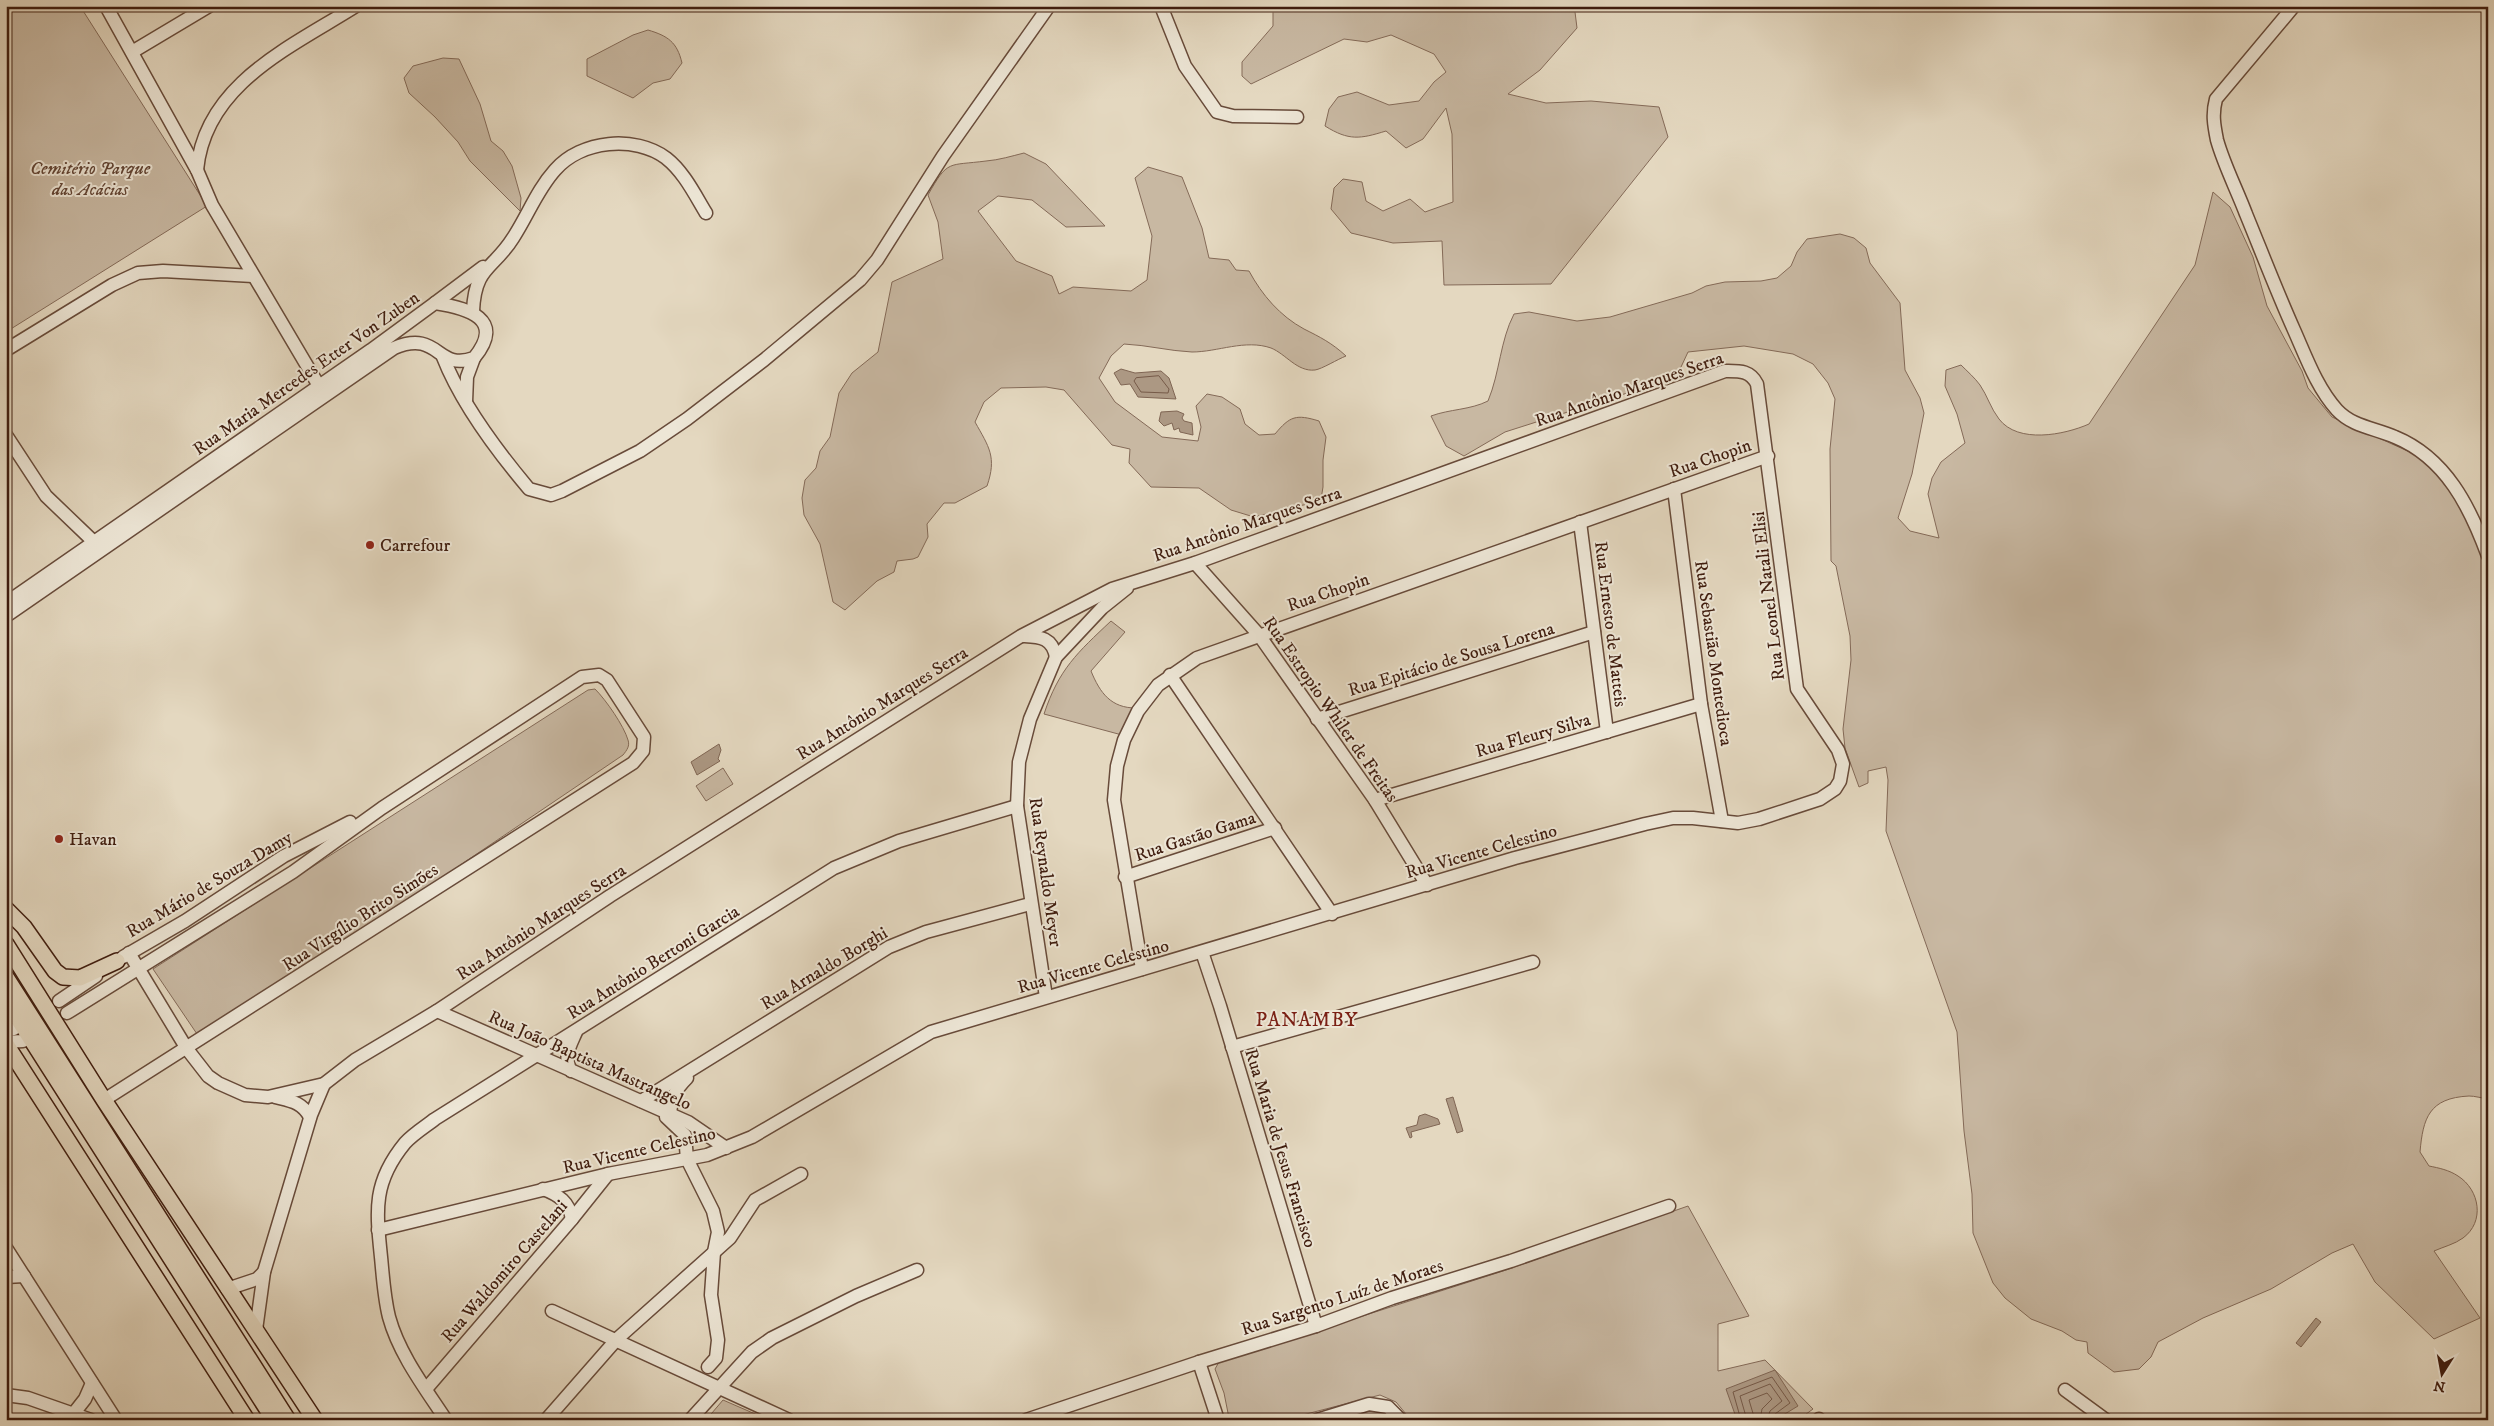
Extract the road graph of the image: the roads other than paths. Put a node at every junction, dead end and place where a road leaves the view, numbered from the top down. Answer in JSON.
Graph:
{"nodes":[{"id":1,"x":106,"y":6,"type":"edge"},
{"id":2,"x":209,"y":6,"type":"edge"},
{"id":3,"x":356,"y":6,"type":"edge"},
{"id":4,"x":1049,"y":6,"type":"edge"},
{"id":5,"x":1161,"y":6,"type":"edge"},
{"id":6,"x":2294,"y":6,"type":"edge"},
{"id":7,"x":132,"y":52,"type":"junction"},
{"id":8,"x":1297,"y":117,"type":"dead end"},
{"id":9,"x":197,"y":170,"type":"junction"},
{"id":10,"x":706,"y":213,"type":"dead end"},
{"id":11,"x":496,"y":258,"type":"junction"},
{"id":12,"x":254,"y":276,"type":"junction"},
{"id":13,"x":435,"y":303,"type":"junction"},
{"id":14,"x":473,"y":311,"type":"junction"},
{"id":15,"x":6,"y":350,"type":"edge"},
{"id":16,"x":443,"y":357,"type":"junction"},
{"id":17,"x":474,"y":358,"type":"junction"},
{"id":18,"x":1758,"y":384,"type":"joint"},
{"id":19,"x":319,"y":386,"type":"junction"},
{"id":20,"x":466,"y":402,"type":"junction"},
{"id":21,"x":6,"y":435,"type":"edge"},
{"id":22,"x":1768,"y":456,"type":"junction"},
{"id":23,"x":1674,"y":489,"type":"junction"},
{"id":24,"x":1580,"y":522,"type":"junction"},
{"id":25,"x":94,"y":542,"type":"junction"},
{"id":26,"x":2488,"y":556,"type":"edge"},
{"id":27,"x":1195,"y":563,"type":"junction"},
{"id":28,"x":1134,"y":582,"type":"junction"},
{"id":29,"x":6,"y":603,"type":"edge"},
{"id":30,"x":6,"y":616,"type":"edge"},
{"id":31,"x":1594,"y":632,"type":"junction"},
{"id":32,"x":1259,"y":635,"type":"junction"},
{"id":33,"x":1021,"y":636,"type":"junction"},
{"id":34,"x":1056,"y":657,"type":"junction"},
{"id":35,"x":1170,"y":675,"type":"junction"},
{"id":36,"x":607,"y":680,"type":"joint"},
{"id":37,"x":1701,"y":704,"type":"junction"},
{"id":38,"x":1317,"y":719,"type":"junction"},
{"id":39,"x":1607,"y":732,"type":"junction"},
{"id":40,"x":1835,"y":789,"type":"joint"},
{"id":41,"x":1375,"y":800,"type":"junction"},
{"id":42,"x":1016,"y":806,"type":"junction"},
{"id":43,"x":382,"y":808,"type":"junction"},
{"id":44,"x":1722,"y":821,"type":"junction"},
{"id":45,"x":1275,"y":828,"type":"junction"},
{"id":46,"x":1125,"y":877,"type":"junction"},
{"id":47,"x":1427,"y":884,"type":"junction"},
{"id":48,"x":1030,"y":904,"type":"junction"},
{"id":49,"x":6,"y":909,"type":"edge"},
{"id":50,"x":1332,"y":914,"type":"junction"},
{"id":51,"x":173,"y":927,"type":"junction"},
{"id":52,"x":198,"y":929,"type":"junction"},
{"id":53,"x":6,"y":944,"type":"edge"},
{"id":54,"x":1202,"y":952,"type":"junction"},
{"id":55,"x":123,"y":957,"type":"junction"},
{"id":56,"x":1532,"y":962,"type":"dead end"},
{"id":57,"x":138,"y":968,"type":"junction"},
{"id":58,"x":1142,"y":969,"type":"junction"},
{"id":59,"x":6,"y":977,"type":"edge"},
{"id":60,"x":1046,"y":997,"type":"junction"},
{"id":61,"x":6,"y":1000,"type":"edge"},
{"id":62,"x":59,"y":1001,"type":"dead end"},
{"id":63,"x":437,"y":1011,"type":"junction"},
{"id":64,"x":67,"y":1013,"type":"dead end"},
{"id":65,"x":576,"y":1032,"type":"junction"},
{"id":66,"x":22,"y":1041,"type":"dead end"},
{"id":67,"x":6,"y":1043,"type":"edge"},
{"id":68,"x":1232,"y":1047,"type":"junction"},
{"id":69,"x":187,"y":1049,"type":"junction"},
{"id":70,"x":537,"y":1056,"type":"junction"},
{"id":71,"x":701,"y":1065,"type":"junction"},
{"id":72,"x":571,"y":1071,"type":"junction"},
{"id":73,"x":324,"y":1084,"type":"junction"},
{"id":74,"x":275,"y":1097,"type":"junction"},
{"id":75,"x":104,"y":1100,"type":"junction"},
{"id":76,"x":641,"y":1101,"type":"junction"},
{"id":77,"x":666,"y":1113,"type":"junction"},
{"id":78,"x":310,"y":1118,"type":"junction"},
{"id":79,"x":726,"y":1148,"type":"junction"},
{"id":80,"x":687,"y":1159,"type":"junction"},
{"id":81,"x":608,"y":1174,"type":"junction"},
{"id":82,"x":801,"y":1174,"type":"dead end"},
{"id":83,"x":543,"y":1189,"type":"junction"},
{"id":84,"x":1669,"y":1206,"type":"dead end"},
{"id":85,"x":572,"y":1219,"type":"junction"},
{"id":86,"x":378,"y":1230,"type":"junction"},
{"id":87,"x":7,"y":1252,"type":"edge"},
{"id":88,"x":714,"y":1252,"type":"junction"},
{"id":89,"x":917,"y":1270,"type":"dead end"},
{"id":90,"x":264,"y":1272,"type":"junction"},
{"id":91,"x":24,"y":1276,"type":"junction"},
{"id":92,"x":6,"y":1277,"type":"edge"},
{"id":93,"x":227,"y":1289,"type":"junction"},
{"id":94,"x":552,"y":1311,"type":"dead end"},
{"id":95,"x":1316,"y":1326,"type":"junction"},
{"id":96,"x":256,"y":1330,"type":"junction"},
{"id":97,"x":617,"y":1339,"type":"junction"},
{"id":98,"x":1199,"y":1362,"type":"junction"},
{"id":99,"x":708,"y":1368,"type":"dead end"},
{"id":100,"x":92,"y":1384,"type":"junction"},
{"id":101,"x":722,"y":1388,"type":"junction"},
{"id":102,"x":426,"y":1389,"type":"junction"},
{"id":103,"x":2065,"y":1390,"type":"dead end"},
{"id":104,"x":6,"y":1395,"type":"edge"},
{"id":105,"x":74,"y":1413,"type":"junction"},
{"id":106,"x":91,"y":1420,"type":"edge"},
{"id":107,"x":116,"y":1420,"type":"edge"},
{"id":108,"x":247,"y":1420,"type":"edge"},
{"id":109,"x":274,"y":1420,"type":"edge"},
{"id":110,"x":288,"y":1420,"type":"edge"},
{"id":111,"x":315,"y":1420,"type":"edge"},
{"id":112,"x":446,"y":1420,"type":"edge"},
{"id":113,"x":546,"y":1420,"type":"edge"},
{"id":114,"x":690,"y":1420,"type":"edge"},
{"id":115,"x":789,"y":1420,"type":"edge"},
{"id":116,"x":1026,"y":1420,"type":"edge"},
{"id":117,"x":1218,"y":1420,"type":"edge"},
{"id":118,"x":1317,"y":1420,"type":"edge"},
{"id":119,"x":1401,"y":1420,"type":"edge"},
{"id":120,"x":2106,"y":1420,"type":"edge"}],
"edges":[{"from":1,"to":7,"type":"street"},
{"from":2,"to":7,"type":"street"},
{"from":3,"to":9,"type":"street"},
{"from":4,"to":20,"type":"street"},
{"from":5,"to":8,"type":"street"},
{"from":6,"to":26,"type":"street"},
{"from":7,"to":9,"type":"street"},
{"from":9,"to":12,"type":"street"},
{"from":10,"to":11,"type":"street"},
{"from":11,"to":13,"type":"street"},
{"from":11,"to":14,"type":"street"},
{"from":12,"to":15,"type":"street"},
{"from":12,"to":19,"type":"street"},
{"from":13,"to":14,"type":"street","name":"Rua Maria Mercedes Etter Von Zuben"},
{"from":13,"to":19,"type":"street","name":"Rua Maria Mercedes Etter Von Zuben"},
{"from":14,"to":17,"type":"street"},
{"from":16,"to":17,"type":"street","name":"Rua Maria Mercedes Etter Von Zuben"},
{"from":16,"to":20,"type":"street"},
{"from":16,"to":30,"type":"street","name":"Rua Maria Mercedes Etter Von Zuben"},
{"from":17,"to":20,"type":"street"},
{"from":18,"to":22,"type":"street","name":"Rua Leonel Natali Elisi"},
{"from":18,"to":27,"type":"street","name":"Rua Antônio Marques Serra"},
{"from":19,"to":25,"type":"street","name":"Rua Maria Mercedes Etter Von Zuben"},
{"from":21,"to":25,"type":"street"},
{"from":22,"to":23,"type":"street","name":"Rua Chopin"},
{"from":22,"to":40,"type":"street","name":"Rua Leonel Natali Elisi"},
{"from":23,"to":24,"type":"street","name":"Rua Chopin"},
{"from":23,"to":37,"type":"street","name":"Rua Sebastião Montedioca"},
{"from":24,"to":31,"type":"street","name":"Rua Ernesto de Matteis"},
{"from":24,"to":32,"type":"street","name":"Rua Chopin"},
{"from":25,"to":29,"type":"street","name":"Rua Maria Mercedes Etter Von Zuben"},
{"from":27,"to":28,"type":"street","name":"Rua Antônio Marques Serra"},
{"from":27,"to":32,"type":"street","name":"Rua Estropio Whiler de Freitas"},
{"from":28,"to":33,"type":"street","name":"Rua Antônio Marques Serra"},
{"from":28,"to":34,"type":"street","name":"Rua Reynaldo Meyer"},
{"from":31,"to":38,"type":"street","name":"Rua Epitácio de Sousa Lorena"},
{"from":31,"to":39,"type":"street","name":"Rua Ernesto de Matteis"},
{"from":32,"to":35,"type":"street","name":"Rua Chopin"},
{"from":32,"to":38,"type":"street","name":"Rua Estropio Whiler de Freitas"},
{"from":33,"to":34,"type":"street"},
{"from":33,"to":63,"type":"street","name":"Rua Antônio Marques Serra"},
{"from":34,"to":42,"type":"street","name":"Rua Reynaldo Meyer"},
{"from":35,"to":45,"type":"street"},
{"from":35,"to":46,"type":"street","name":"Rua Chopin"},
{"from":36,"to":43,"type":"street","name":"Rua Mário de Souza Damy"},
{"from":36,"to":69,"type":"street","name":"Rua Virgílio Brito Simões"},
{"from":37,"to":39,"type":"street","name":"Rua Fleury Silva"},
{"from":37,"to":44,"type":"street","name":"Rua Sebastião Montedioca"},
{"from":38,"to":41,"type":"street","name":"Rua Estropio Whiler de Freitas"},
{"from":39,"to":41,"type":"street","name":"Rua Fleury Silva"},
{"from":40,"to":44,"type":"street","name":"Rua Vicente Celestino"},
{"from":41,"to":47,"type":"street","name":"Rua Estropio Whiler de Freitas"},
{"from":42,"to":48,"type":"street","name":"Rua Reynaldo Meyer"},
{"from":42,"to":65,"type":"street","name":"Rua Antônio Bertoni Garcia"},
{"from":43,"to":51,"type":"street","name":"Rua Mário de Souza Damy"},
{"from":43,"to":52,"type":"street","name":"Rua Mário de Souza Damy"},
{"from":44,"to":47,"type":"street","name":"Rua Vicente Celestino"},
{"from":45,"to":46,"type":"street","name":"Rua Gastão Gama"},
{"from":45,"to":50,"type":"street"},
{"from":46,"to":58,"type":"street","name":"Rua Chopin"},
{"from":47,"to":50,"type":"street","name":"Rua Vicente Celestino"},
{"from":48,"to":60,"type":"street","name":"Rua Reynaldo Meyer"},
{"from":48,"to":71,"type":"street","name":"Rua Arnaldo Borghi"},
{"from":49,"to":55,"type":"main road"},
{"from":50,"to":54,"type":"street","name":"Rua Vicente Celestino"},
{"from":51,"to":52,"type":"street"},
{"from":51,"to":55,"type":"street","name":"Rua Mário de Souza Damy"},
{"from":52,"to":57,"type":"street","name":"Rua Mário de Souza Damy"},
{"from":53,"to":75,"type":"main road"},
{"from":54,"to":58,"type":"street","name":"Rua Vicente Celestino"},
{"from":54,"to":68,"type":"street","name":"Rua Maria de Jesus Francisco"},
{"from":55,"to":57,"type":"street","name":"Rua Antônio Marques Serra"},
{"from":55,"to":62,"type":"street","name":"Rua Mário de Souza Damy"},
{"from":56,"to":68,"type":"street"},
{"from":57,"to":64,"type":"street","name":"Rua Mário de Souza Damy"},
{"from":57,"to":69,"type":"street","name":"Rua Antônio Marques Serra"},
{"from":58,"to":60,"type":"street","name":"Rua Vicente Celestino"},
{"from":59,"to":110,"type":"main road"},
{"from":60,"to":79,"type":"street","name":"Rua Vicente Celestino"},
{"from":61,"to":109,"type":"main road"},
{"from":63,"to":70,"type":"street","name":"Rua João Baptista Mastrangelo"},
{"from":63,"to":73,"type":"street","name":"Rua Antônio Marques Serra"},
{"from":65,"to":70,"type":"street","name":"Rua Antônio Bertoni Garcia"},
{"from":65,"to":72,"type":"street"},
{"from":66,"to":67,"type":"street"},
{"from":67,"to":108,"type":"main road"},
{"from":68,"to":95,"type":"street","name":"Rua Maria de Jesus Francisco"},
{"from":69,"to":74,"type":"street","name":"Rua Antônio Marques Serra"},
{"from":69,"to":75,"type":"street","name":"Rua Virgílio Brito Simões"},
{"from":70,"to":72,"type":"street","name":"Rua João Baptista Mastrangelo"},
{"from":70,"to":86,"type":"street","name":"Rua Antônio Bertoni Garcia"},
{"from":71,"to":76,"type":"street","name":"Rua Arnaldo Borghi"},
{"from":71,"to":77,"type":"street","name":"Rua Arnaldo Borghi"},
{"from":72,"to":76,"type":"street","name":"Rua João Baptista Mastrangelo"},
{"from":73,"to":74,"type":"street","name":"Rua Antônio Marques Serra"},
{"from":73,"to":78,"type":"street"},
{"from":74,"to":78,"type":"street"},
{"from":75,"to":93,"type":"main road"},
{"from":76,"to":77,"type":"street","name":"Rua João Baptista Mastrangelo"},
{"from":77,"to":79,"type":"street","name":"Rua João Baptista Mastrangelo"},
{"from":77,"to":80,"type":"street"},
{"from":78,"to":90,"type":"street"},
{"from":79,"to":80,"type":"street","name":"Rua Vicente Celestino"},
{"from":80,"to":81,"type":"street","name":"Rua Vicente Celestino"},
{"from":80,"to":88,"type":"street"},
{"from":81,"to":83,"type":"street","name":"Rua Vicente Celestino"},
{"from":81,"to":85,"type":"street","name":"Rua Waldomiro Castelani"},
{"from":82,"to":88,"type":"street"},
{"from":83,"to":85,"type":"street"},
{"from":83,"to":86,"type":"street","name":"Rua Vicente Celestino"},
{"from":84,"to":95,"type":"street","name":"Rua Sargento Luíz de Moraes"},
{"from":85,"to":102,"type":"street","name":"Rua Waldomiro Castelani"},
{"from":86,"to":102,"type":"street","name":"Rua Antônio Bertoni Garcia"},
{"from":87,"to":91,"type":"street"},
{"from":88,"to":97,"type":"street"},
{"from":88,"to":99,"type":"street"},
{"from":89,"to":101,"type":"street"},
{"from":90,"to":93,"type":"street"},
{"from":90,"to":96,"type":"street"},
{"from":91,"to":92,"type":"street"},
{"from":91,"to":100,"type":"street"},
{"from":93,"to":96,"type":"main road"},
{"from":94,"to":97,"type":"street"},
{"from":95,"to":98,"type":"street","name":"Rua Sargento Luíz de Moraes"},
{"from":96,"to":111,"type":"main road"},
{"from":97,"to":101,"type":"street"},
{"from":97,"to":113,"type":"street"},
{"from":98,"to":116,"type":"street","name":"Rua Sargento Luíz de Moraes"},
{"from":98,"to":117,"type":"street"},
{"from":100,"to":105,"type":"street"},
{"from":100,"to":107,"type":"street"},
{"from":101,"to":114,"type":"street"},
{"from":101,"to":115,"type":"street"},
{"from":102,"to":112,"type":"street","name":"Rua Antônio Bertoni Garcia"},
{"from":103,"to":120,"type":"street"},
{"from":104,"to":105,"type":"street"},
{"from":105,"to":106,"type":"street"},
{"from":118,"to":119,"type":"street"}]}
